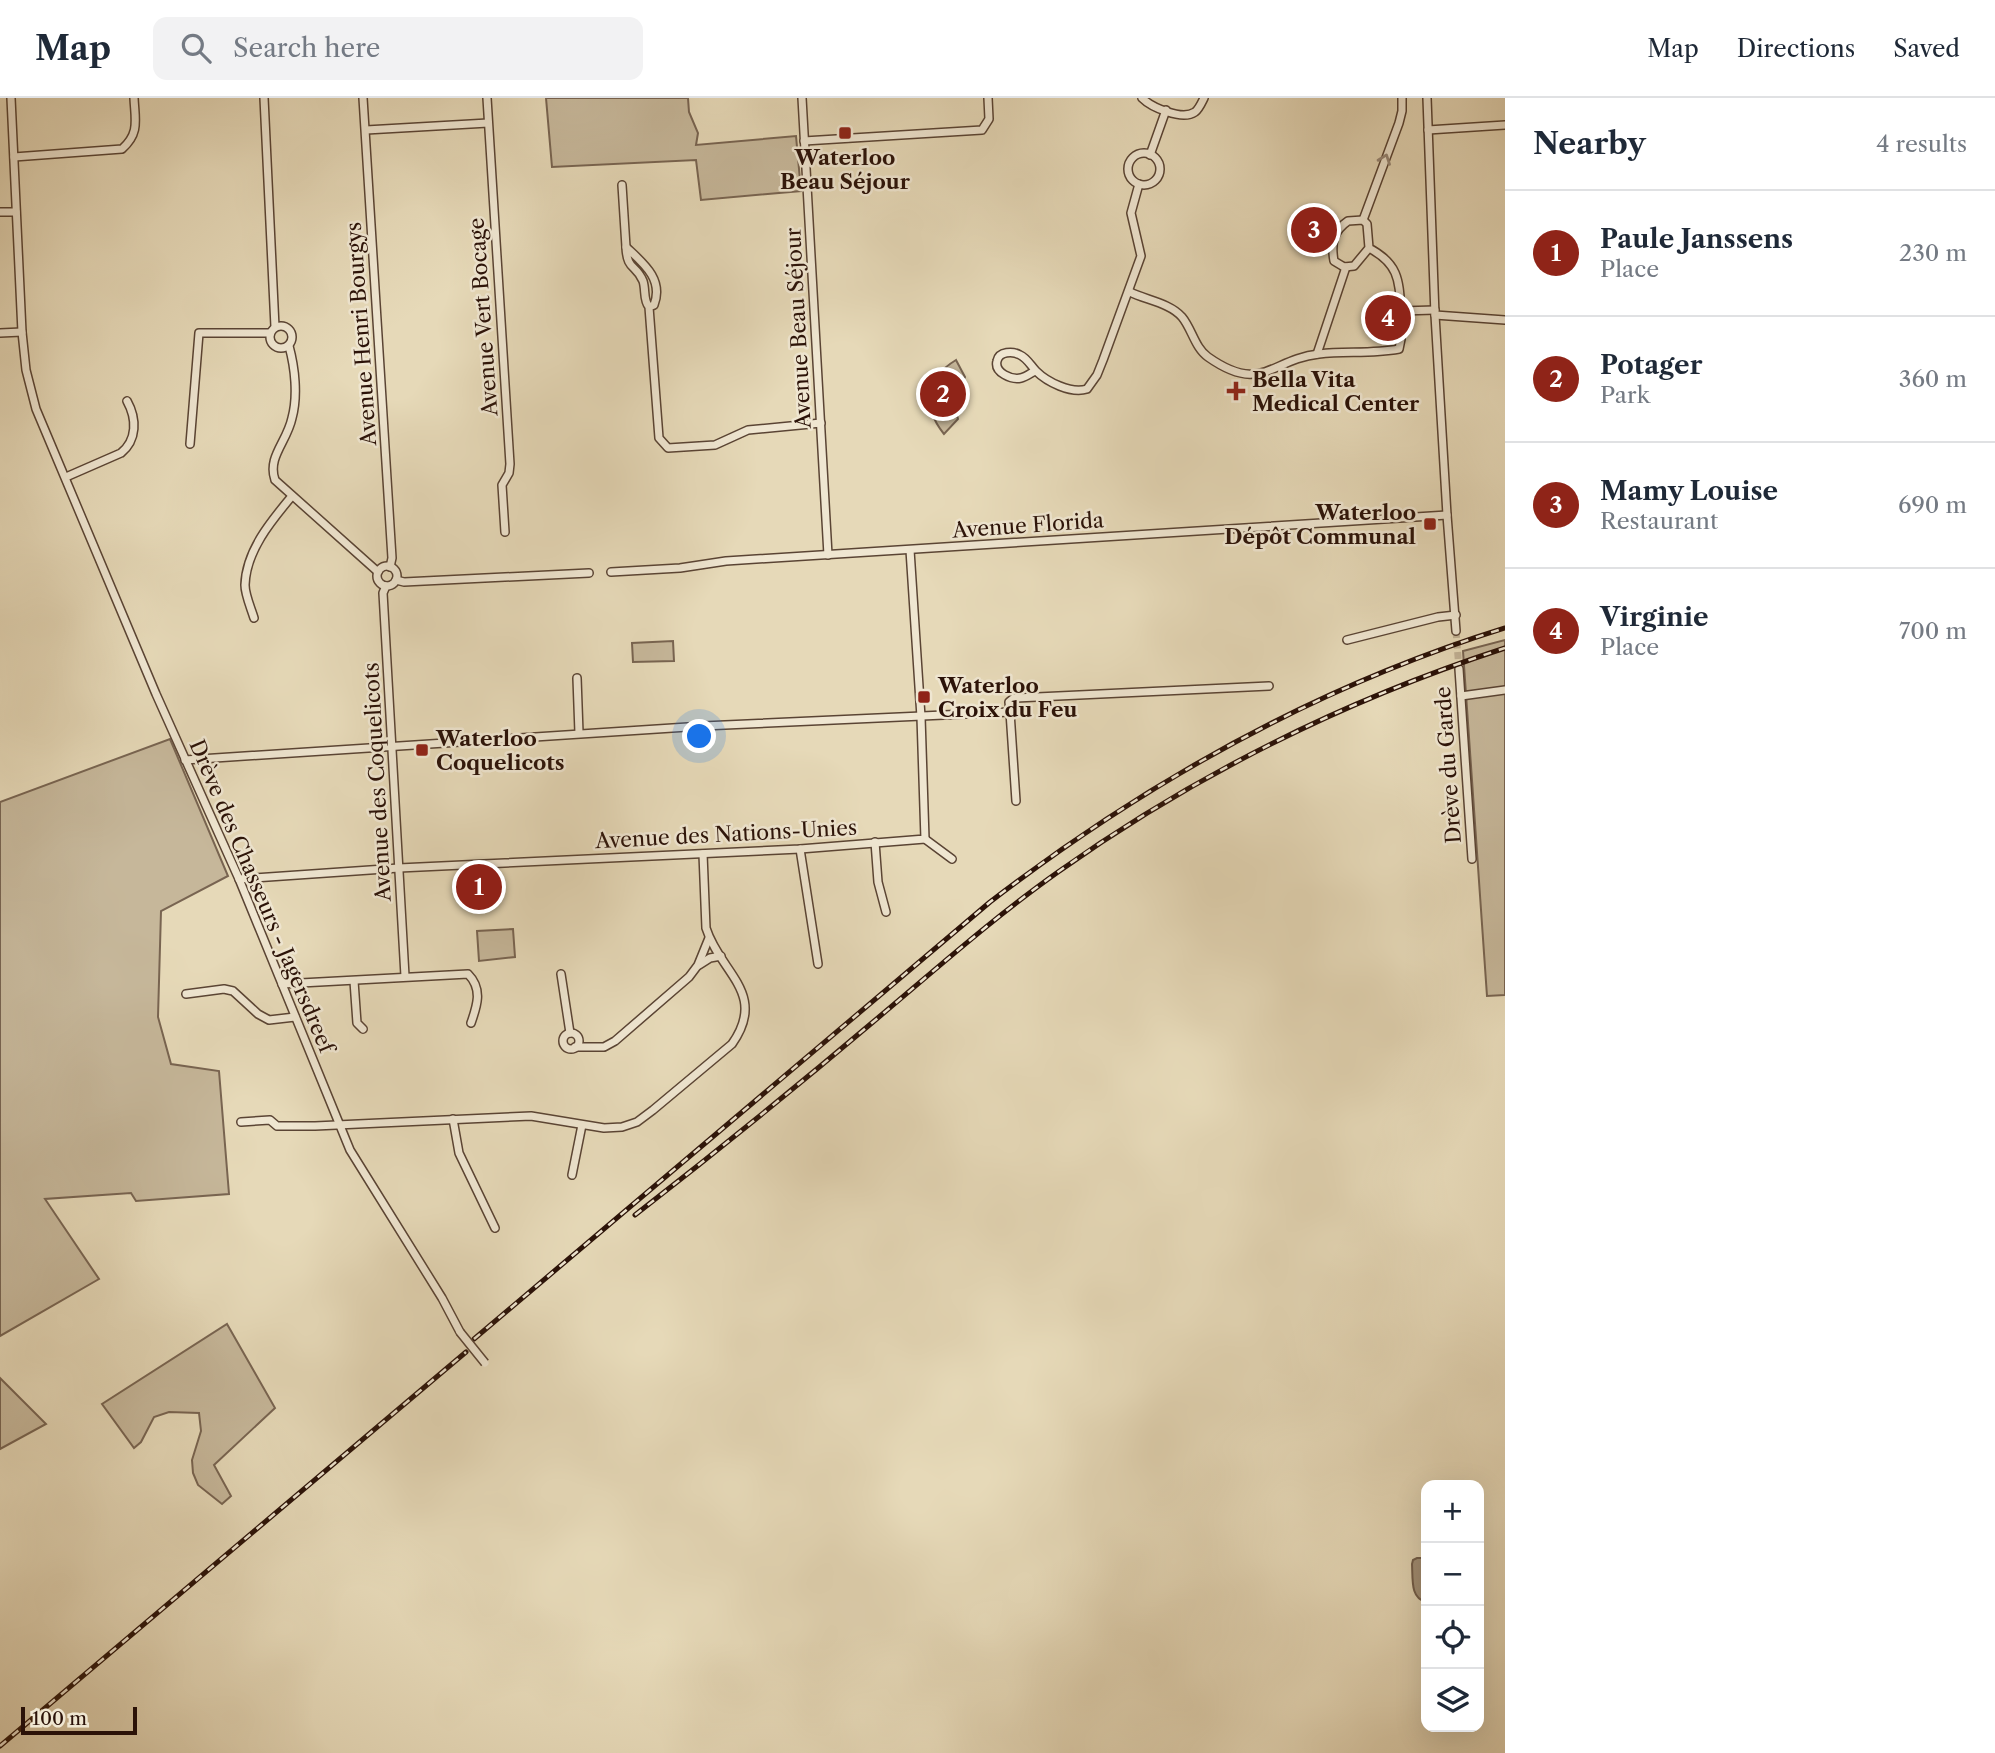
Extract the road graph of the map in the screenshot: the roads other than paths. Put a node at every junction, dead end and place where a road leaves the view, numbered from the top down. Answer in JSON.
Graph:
{"nodes":[{"id":1,"x":12,"y":98,"type":"edge"},
{"id":2,"x":134,"y":98,"type":"edge"},
{"id":3,"x":264,"y":98,"type":"edge"},
{"id":4,"x":363,"y":98,"type":"edge"},
{"id":5,"x":487,"y":98,"type":"edge"},
{"id":6,"x":802,"y":98,"type":"edge"},
{"id":7,"x":988,"y":98,"type":"edge"},
{"id":8,"x":1142,"y":98,"type":"edge"},
{"id":9,"x":1204,"y":98,"type":"edge"},
{"id":10,"x":1402,"y":98,"type":"edge"},
{"id":11,"x":1427,"y":98,"type":"edge"},
{"id":12,"x":1166,"y":110,"type":"junction"},
{"id":13,"x":488,"y":122,"type":"junction"},
{"id":14,"x":1505,"y":125,"type":"edge"},
{"id":15,"x":366,"y":130,"type":"junction"},
{"id":16,"x":1428,"y":130,"type":"junction"},
{"id":17,"x":804,"y":141,"type":"junction"},
{"id":18,"x":1150,"y":155,"type":"junction"},
{"id":19,"x":14,"y":157,"type":"junction"},
{"id":20,"x":1139,"y":184,"type":"junction"},
{"id":21,"x":622,"y":185,"type":"dead end"},
{"id":22,"x":0,"y":212,"type":"edge"},
{"id":23,"x":16,"y":212,"type":"junction"},
{"id":24,"x":1363,"y":220,"type":"junction"},
{"id":25,"x":626,"y":247,"type":"junction"},
{"id":26,"x":1369,"y":248,"type":"junction"},
{"id":27,"x":1346,"y":267,"type":"junction"},
{"id":28,"x":652,"y":273,"type":"junction"},
{"id":29,"x":642,"y":280,"type":"junction"},
{"id":30,"x":1130,"y":292,"type":"junction"},
{"id":31,"x":649,"y":307,"type":"junction"},
{"id":32,"x":1401,"y":312,"type":"junction"},
{"id":33,"x":1435,"y":313,"type":"junction"},
{"id":34,"x":1505,"y":320,"type":"edge"},
{"id":35,"x":273,"y":330,"type":"junction"},
{"id":36,"x":22,"y":332,"type":"junction"},
{"id":37,"x":0,"y":333,"type":"edge"},
{"id":38,"x":289,"y":346,"type":"junction"},
{"id":39,"x":1317,"y":354,"type":"junction"},
{"id":40,"x":1035,"y":371,"type":"junction"},
{"id":41,"x":127,"y":401,"type":"dead end"},
{"id":42,"x":821,"y":423,"type":"junction"},
{"id":43,"x":190,"y":443,"type":"dead end"},
{"id":44,"x":66,"y":477,"type":"junction"},
{"id":45,"x":292,"y":496,"type":"junction"},
{"id":46,"x":1447,"y":515,"type":"junction"},
{"id":47,"x":505,"y":532,"type":"dead end"},
{"id":48,"x":910,"y":550,"type":"junction"},
{"id":49,"x":828,"y":555,"type":"junction"},
{"id":50,"x":390,"y":567,"type":"junction"},
{"id":51,"x":378,"y":572,"type":"junction"},
{"id":52,"x":611,"y":572,"type":"dead end"},
{"id":53,"x":589,"y":573,"type":"dead end"},
{"id":54,"x":396,"y":580,"type":"junction"},
{"id":55,"x":386,"y":586,"type":"junction"},
{"id":56,"x":1456,"y":615,"type":"junction"},
{"id":57,"x":254,"y":618,"type":"dead end"},
{"id":58,"x":1457,"y":631,"type":"tunnel mouth"},
{"id":59,"x":1347,"y":640,"type":"dead end"},
{"id":60,"x":1459,"y":669,"type":"tunnel mouth"},
{"id":61,"x":577,"y":678,"type":"dead end"},
{"id":62,"x":1269,"y":686,"type":"dead end"},
{"id":63,"x":1505,"y":690,"type":"edge"},
{"id":64,"x":1461,"y":696,"type":"junction"},
{"id":65,"x":1010,"y":712,"type":"junction"},
{"id":66,"x":921,"y":717,"type":"junction"},
{"id":67,"x":579,"y":733,"type":"junction"},
{"id":68,"x":391,"y":747,"type":"junction"},
{"id":69,"x":185,"y":760,"type":"junction"},
{"id":70,"x":1016,"y":801,"type":"dead end"},
{"id":71,"x":925,"y":839,"type":"junction"},
{"id":72,"x":875,"y":842,"type":"junction"},
{"id":73,"x":800,"y":849,"type":"junction"},
{"id":74,"x":703,"y":854,"type":"junction"},
{"id":75,"x":952,"y":859,"type":"dead end"},
{"id":76,"x":1472,"y":859,"type":"dead end"},
{"id":77,"x":399,"y":868,"type":"junction"},
{"id":78,"x":239,"y":879,"type":"junction"},
{"id":79,"x":886,"y":912,"type":"dead end"},
{"id":80,"x":709,"y":938,"type":"junction"},
{"id":81,"x":721,"y":956,"type":"junction"},
{"id":82,"x":818,"y":964,"type":"dead end"},
{"id":83,"x":698,"y":965,"type":"junction"},
{"id":84,"x":561,"y":974,"type":"dead end"},
{"id":85,"x":405,"y":976,"type":"junction"},
{"id":86,"x":354,"y":981,"type":"junction"},
{"id":87,"x":282,"y":984,"type":"junction"},
{"id":88,"x":186,"y":994,"type":"dead end"},
{"id":89,"x":295,"y":1017,"type":"junction"},
{"id":90,"x":471,"y":1023,"type":"dead end"},
{"id":91,"x":363,"y":1029,"type":"dead end"},
{"id":92,"x":453,"y":1119,"type":"junction"},
{"id":93,"x":241,"y":1122,"type":"dead end"},
{"id":94,"x":340,"y":1125,"type":"junction"},
{"id":95,"x":582,"y":1125,"type":"junction"},
{"id":96,"x":572,"y":1175,"type":"dead end"},
{"id":97,"x":495,"y":1228,"type":"dead end"},
{"id":98,"x":485,"y":1363,"type":"dead end"}],
"edges":[{"from":1,"to":19,"type":"street","name":"Drève des Chasseurs - Jagersdreef"},
{"from":2,"to":19,"type":"street"},
{"from":3,"to":35,"type":"street"},
{"from":4,"to":15,"type":"street","name":"Avenue Henri Bourgys"},
{"from":5,"to":13,"type":"street","name":"Avenue Vert Bocage"},
{"from":6,"to":17,"type":"street","name":"Avenue Beau Séjour"},
{"from":7,"to":17,"type":"street"},
{"from":8,"to":12,"type":"street"},
{"from":9,"to":12,"type":"street"},
{"from":24,"to":10,"type":"street","one_way":true},
{"from":11,"to":16,"type":"street"},
{"from":12,"to":18,"type":"street"},
{"from":13,"to":15,"type":"street"},
{"from":13,"to":47,"type":"street","name":"Avenue Vert Bocage"},
{"from":14,"to":16,"type":"street"},
{"from":15,"to":50,"type":"street","name":"Avenue Henri Bourgys"},
{"from":16,"to":33,"type":"street"},
{"from":17,"to":42,"type":"street","name":"Avenue Beau Séjour"},
{"from":18,"to":20,"type":"street"},
{"from":18,"to":20,"type":"street"},
{"from":19,"to":23,"type":"street","name":"Drève des Chasseurs - Jagersdreef"},
{"from":20,"to":30,"type":"street"},
{"from":21,"to":25,"type":"street"},
{"from":22,"to":23,"type":"street"},
{"from":23,"to":36,"type":"street","name":"Drève des Chasseurs - Jagersdreef"},
{"from":24,"to":26,"type":"street"},
{"from":24,"to":27,"type":"street"},
{"from":25,"to":28,"type":"street"},
{"from":25,"to":29,"type":"street"},
{"from":26,"to":27,"type":"street"},
{"from":26,"to":32,"type":"street"},
{"from":27,"to":39,"type":"street"},
{"from":28,"to":29,"type":"street"},
{"from":28,"to":31,"type":"street"},
{"from":29,"to":31,"type":"street"},
{"from":30,"to":39,"type":"street"},
{"from":30,"to":40,"type":"street"},
{"from":31,"to":42,"type":"street"},
{"from":32,"to":33,"type":"street"},
{"from":32,"to":39,"type":"street"},
{"from":33,"to":34,"type":"street"},
{"from":33,"to":46,"type":"street"},
{"from":35,"to":38,"type":"street"},
{"from":35,"to":38,"type":"street"},
{"from":35,"to":43,"type":"street"},
{"from":36,"to":37,"type":"street"},
{"from":36,"to":44,"type":"street","name":"Drève des Chasseurs - Jagersdreef"},
{"from":38,"to":45,"type":"street"},
{"from":40,"to":40,"type":"street"},
{"from":41,"to":44,"type":"street"},
{"from":42,"to":49,"type":"street","name":"Avenue Beau Séjour"},
{"from":44,"to":69,"type":"street","name":"Drève des Chasseurs - Jagersdreef"},
{"from":45,"to":51,"type":"street"},
{"from":45,"to":57,"type":"street"},
{"from":46,"to":48,"type":"street","name":"Avenue Florida"},
{"from":46,"to":56,"type":"street"},
{"from":48,"to":49,"type":"street","name":"Avenue Florida"},
{"from":48,"to":66,"type":"street"},
{"from":49,"to":52,"type":"street","name":"Avenue Florida"},
{"from":50,"to":51,"type":"street"},
{"from":50,"to":54,"type":"street"},
{"from":51,"to":55,"type":"street"},
{"from":53,"to":54,"type":"street"},
{"from":54,"to":55,"type":"street"},
{"from":55,"to":68,"type":"street","name":"Avenue des Coquelicots"},
{"from":56,"to":58,"type":"street"},
{"from":56,"to":59,"type":"street"},
{"from":60,"to":64,"type":"street","name":"Drève du Garde"},
{"from":61,"to":67,"type":"street"},
{"from":62,"to":65,"type":"street"},
{"from":63,"to":64,"type":"street"},
{"from":64,"to":76,"type":"street","name":"Drève du Garde"},
{"from":65,"to":66,"type":"street"},
{"from":65,"to":70,"type":"street"},
{"from":66,"to":67,"type":"street"},
{"from":66,"to":71,"type":"street"},
{"from":67,"to":68,"type":"street"},
{"from":68,"to":69,"type":"street"},
{"from":68,"to":77,"type":"street","name":"Avenue des Coquelicots"},
{"from":69,"to":78,"type":"street","name":"Drève des Chasseurs - Jagersdreef"},
{"from":71,"to":72,"type":"street","name":"Avenue des Nations-Unies"},
{"from":71,"to":75,"type":"street"},
{"from":72,"to":73,"type":"street","name":"Avenue des Nations-Unies"},
{"from":72,"to":79,"type":"street"},
{"from":73,"to":74,"type":"street","name":"Avenue des Nations-Unies"},
{"from":73,"to":82,"type":"street"},
{"from":74,"to":77,"type":"street","name":"Avenue des Nations-Unies"},
{"from":74,"to":80,"type":"street"},
{"from":77,"to":78,"type":"street","name":"Avenue des Nations-Unies"},
{"from":77,"to":85,"type":"street","name":"Avenue des Coquelicots"},
{"from":78,"to":87,"type":"street","name":"Drève des Chasseurs - Jagersdreef"},
{"from":80,"to":81,"type":"street"},
{"from":80,"to":83,"type":"street"},
{"from":81,"to":83,"type":"street"},
{"from":81,"to":95,"type":"street"},
{"from":83,"to":84,"type":"street"},
{"from":85,"to":86,"type":"street"},
{"from":85,"to":90,"type":"street"},
{"from":86,"to":87,"type":"street"},
{"from":86,"to":91,"type":"street"},
{"from":87,"to":89,"type":"street","name":"Drève des Chasseurs - Jagersdreef"},
{"from":88,"to":89,"type":"street"},
{"from":89,"to":94,"type":"street","name":"Drève des Chasseurs - Jagersdreef"},
{"from":92,"to":94,"type":"street"},
{"from":92,"to":95,"type":"street"},
{"from":92,"to":97,"type":"street"},
{"from":93,"to":94,"type":"street"},
{"from":94,"to":98,"type":"street","name":"Drève des Chasseurs - Jagersdreef","bridge":true},
{"from":95,"to":96,"type":"street"}]}
